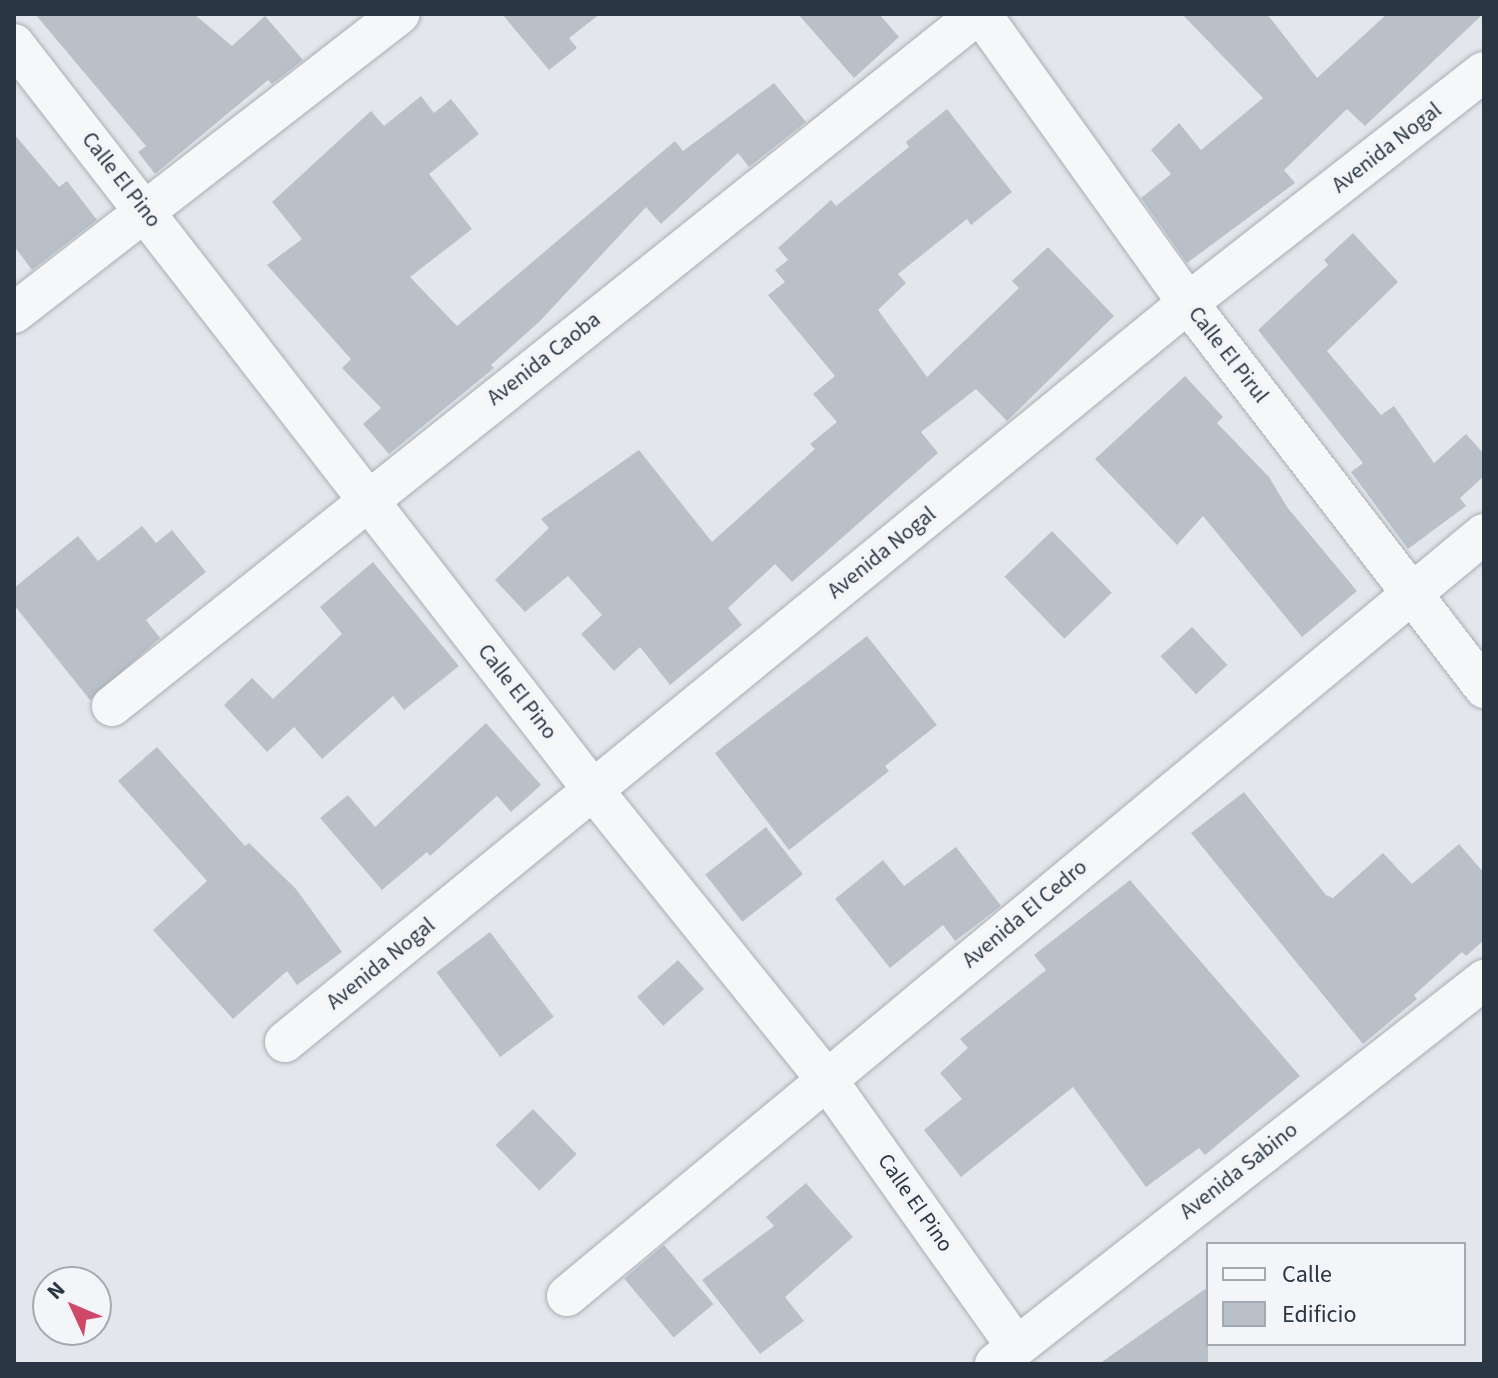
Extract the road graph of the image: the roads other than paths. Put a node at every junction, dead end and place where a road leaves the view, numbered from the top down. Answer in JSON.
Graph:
{"nodes":[{"id":1,"x":400,"y":14,"type":"edge"},
{"id":2,"x":979,"y":14,"type":"edge"},
{"id":3,"x":14,"y":44,"type":"edge"},
{"id":4,"x":1484,"y":72,"type":"edge"},
{"id":5,"x":145,"y":209,"type":"junction"},
{"id":6,"x":1188,"y":303,"type":"junction"},
{"id":7,"x":14,"y":313,"type":"edge"},
{"id":8,"x":366,"y":499,"type":"junction"},
{"id":9,"x":1484,"y":534,"type":"edge"},
{"id":10,"x":1411,"y":592,"type":"junction"},
{"id":11,"x":1484,"y":688,"type":"edge"},
{"id":12,"x":112,"y":706,"type":"dead end"},
{"id":13,"x":593,"y":790,"type":"junction"},
{"id":14,"x":1484,"y":980,"type":"edge"},
{"id":15,"x":285,"y":1042,"type":"dead end"},
{"id":16,"x":827,"y":1080,"type":"junction"},
{"id":17,"x":567,"y":1296,"type":"dead end"},
{"id":18,"x":1005,"y":1354,"type":"edge"}],
"edges":[{"from":1,"to":5,"type":"street"},
{"from":2,"to":6,"type":"street","name":"Calle El Pirul"},
{"from":2,"to":8,"type":"street","name":"Avenida Caoba"},
{"from":3,"to":5,"type":"street","name":"Calle El Pino"},
{"from":4,"to":6,"type":"street","name":"Avenida Nogal"},
{"from":5,"to":7,"type":"street"},
{"from":5,"to":8,"type":"street","name":"Calle El Pino"},
{"from":6,"to":10,"type":"street","name":"Calle El Pirul"},
{"from":6,"to":13,"type":"street","name":"Avenida Nogal"},
{"from":8,"to":12,"type":"street","name":"Avenida Caoba"},
{"from":8,"to":13,"type":"street","name":"Calle El Pino"},
{"from":9,"to":10,"type":"street","name":"Avenida El Cedro"},
{"from":10,"to":11,"type":"street","name":"Calle El Pirul"},
{"from":10,"to":16,"type":"street","name":"Avenida El Cedro"},
{"from":13,"to":15,"type":"street","name":"Avenida Nogal"},
{"from":13,"to":16,"type":"street","name":"Calle El Pino"},
{"from":14,"to":18,"type":"street","name":"Avenida Sabino"},
{"from":16,"to":17,"type":"street","name":"Avenida El Cedro"},
{"from":16,"to":18,"type":"street","name":"Calle El Pino"}]}
